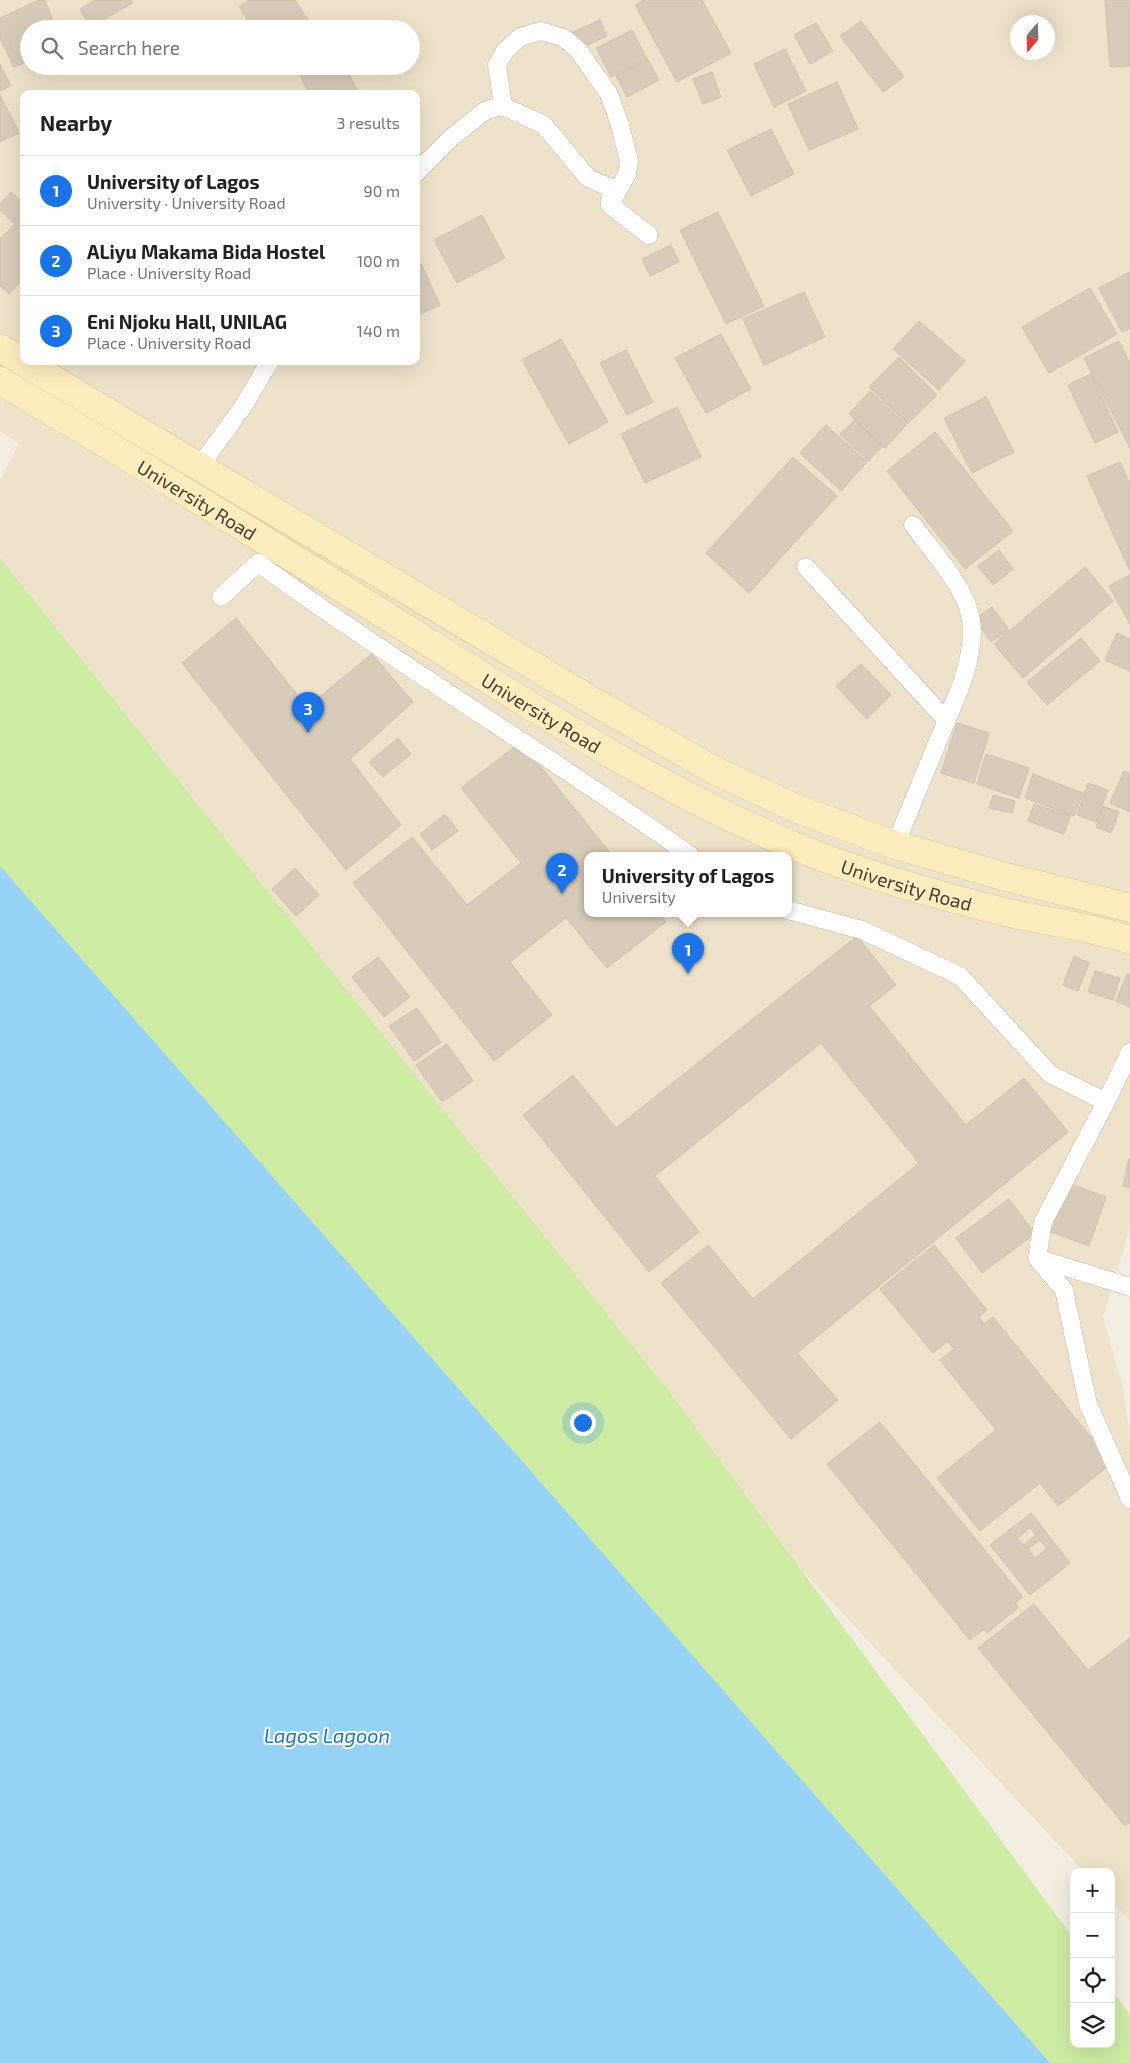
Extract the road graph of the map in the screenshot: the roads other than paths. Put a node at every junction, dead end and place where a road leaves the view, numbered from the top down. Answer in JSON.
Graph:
{"nodes":[{"id":1,"x":503,"y":106,"type":"junction"},
{"id":2,"x":420,"y":169,"type":"edge"},
{"id":3,"x":610,"y":205,"type":"junction"},
{"id":4,"x":649,"y":235,"type":"dead end"},
{"id":5,"x":0,"y":348,"type":"edge"},
{"id":6,"x":20,"y":360,"type":"edge"},
{"id":7,"x":29,"y":365,"type":"edge"},
{"id":8,"x":268,"y":365,"type":"edge"},
{"id":9,"x":0,"y":381,"type":"edge"},
{"id":10,"x":200,"y":466,"type":"junction"},
{"id":11,"x":913,"y":525,"type":"dead end"},
{"id":12,"x":806,"y":567,"type":"dead end"},
{"id":13,"x":221,"y":597,"type":"dead end"},
{"id":14,"x":946,"y":721,"type":"junction"},
{"id":15,"x":895,"y":845,"type":"junction"},
{"id":16,"x":686,"y":852,"type":"edge"},
{"id":17,"x":1130,"y":908,"type":"edge"},
{"id":18,"x":792,"y":911,"type":"edge"},
{"id":19,"x":1130,"y":940,"type":"edge"},
{"id":20,"x":1130,"y":1052,"type":"edge"},
{"id":21,"x":1106,"y":1102,"type":"junction"},
{"id":22,"x":1037,"y":1258,"type":"junction"},
{"id":23,"x":1130,"y":1287,"type":"edge"},
{"id":24,"x":1130,"y":1499,"type":"edge"}],
"edges":[{"from":1,"to":2,"type":"lane"},
{"from":1,"to":3,"type":"lane"},
{"from":1,"to":3,"type":"lane"},
{"from":3,"to":4,"type":"lane"},
{"from":5,"to":6,"type":"main road","name":"University Road"},
{"from":7,"to":10,"type":"main road","name":"University Road"},
{"from":8,"to":10,"type":"lane"},
{"from":9,"to":19,"type":"main road","name":"University Road"},
{"from":10,"to":15,"type":"main road","name":"University Road"},
{"from":11,"to":14,"type":"lane"},
{"from":12,"to":14,"type":"lane"},
{"from":13,"to":16,"type":"lane"},
{"from":14,"to":15,"type":"lane"},
{"from":15,"to":17,"type":"main road","name":"University Road"},
{"from":18,"to":21,"type":"lane"},
{"from":20,"to":21,"type":"lane"},
{"from":21,"to":22,"type":"lane"},
{"from":22,"to":23,"type":"lane"},
{"from":22,"to":24,"type":"lane"}]}
